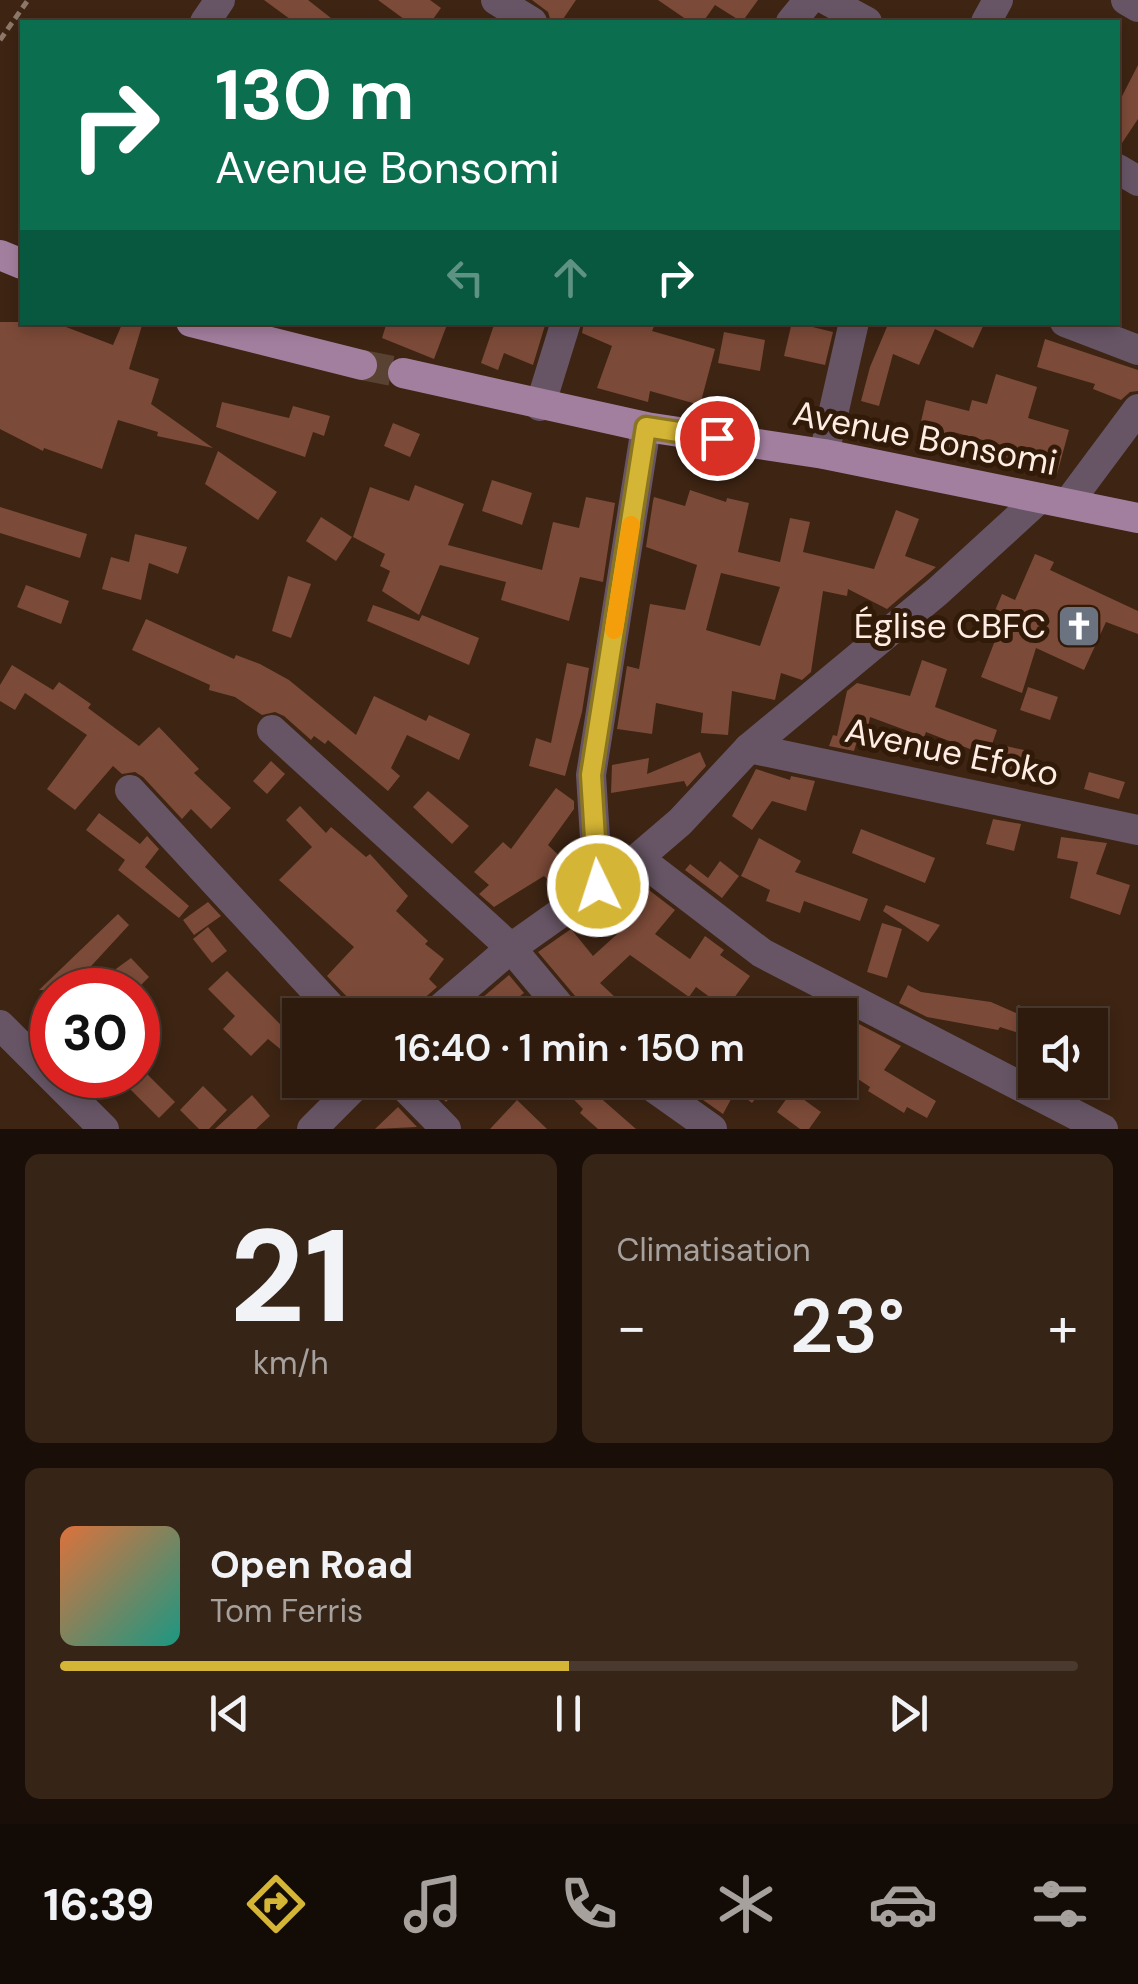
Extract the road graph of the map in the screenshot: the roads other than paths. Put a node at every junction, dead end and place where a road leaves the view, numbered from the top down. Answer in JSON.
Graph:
{"nodes":[{"id":1,"x":496,"y":0,"type":"edge"},
{"id":2,"x":809,"y":0,"type":"edge"},
{"id":3,"x":826,"y":0,"type":"edge"},
{"id":4,"x":1126,"y":0,"type":"edge"},
{"id":5,"x":1138,"y":7,"type":"edge"},
{"id":6,"x":529,"y":20,"type":"edge"},
{"id":7,"x":793,"y":20,"type":"edge"},
{"id":8,"x":863,"y":20,"type":"edge"},
{"id":9,"x":203,"y":325,"type":"edge"},
{"id":10,"x":565,"y":325,"type":"edge"},
{"id":11,"x":853,"y":325,"type":"edge"},
{"id":12,"x":1072,"y":325,"type":"edge"},
{"id":13,"x":1138,"y":350,"type":"edge"},
{"id":14,"x":362,"y":365,"type":"tunnel mouth"},
{"id":15,"x":403,"y":373,"type":"tunnel mouth"},
{"id":16,"x":540,"y":406,"type":"junction"},
{"id":17,"x":1138,"y":409,"type":"edge"},
{"id":18,"x":646,"y":427,"type":"junction"},
{"id":19,"x":824,"y":454,"type":"junction"},
{"id":20,"x":1054,"y":501,"type":"junction"},
{"id":21,"x":1138,"y":518,"type":"edge"},
{"id":22,"x":272,"y":730,"type":"dead end"},
{"id":23,"x":750,"y":748,"type":"junction"},
{"id":24,"x":130,"y":790,"type":"dead end"},
{"id":25,"x":1138,"y":830,"type":"edge"},
{"id":26,"x":638,"y":858,"type":"junction"},
{"id":27,"x":598,"y":886,"type":"junction"},
{"id":28,"x":511,"y":948,"type":"junction"},
{"id":29,"x":322,"y":998,"type":"edge"},
{"id":30,"x":452,"y":998,"type":"edge"},
{"id":31,"x":553,"y":998,"type":"edge"},
{"id":32,"x":0,"y":1025,"type":"edge"},
{"id":33,"x":344,"y":1098,"type":"edge"},
{"id":34,"x":416,"y":1098,"type":"edge"},
{"id":35,"x":668,"y":1098,"type":"edge"},
{"id":36,"x":104,"y":1129,"type":"edge"},
{"id":37,"x":312,"y":1129,"type":"edge"},
{"id":38,"x":446,"y":1129,"type":"edge"},
{"id":39,"x":712,"y":1129,"type":"edge"},
{"id":40,"x":1102,"y":1129,"type":"edge"}],
"edges":[{"from":1,"to":6,"type":"street"},
{"from":2,"to":7,"type":"street"},
{"from":3,"to":8,"type":"street"},
{"from":4,"to":5,"type":"street"},
{"from":9,"to":14,"type":"main road"},
{"from":10,"to":16,"type":"street"},
{"from":11,"to":19,"type":"street"},
{"from":12,"to":13,"type":"street"},
{"from":15,"to":16,"type":"main road","name":"Avenue Bonsomi"},
{"from":16,"to":18,"type":"main road","name":"Avenue Bonsomi"},
{"from":17,"to":20,"type":"street"},
{"from":18,"to":19,"type":"main road","name":"Avenue Bonsomi"},
{"from":18,"to":27,"type":"street"},
{"from":19,"to":20,"type":"main road","name":"Avenue Bonsomi"},
{"from":20,"to":21,"type":"main road","name":"Avenue Bonsomi"},
{"from":20,"to":23,"type":"street"},
{"from":22,"to":28,"type":"street"},
{"from":23,"to":25,"type":"street","name":"Avenue Efoko"},
{"from":23,"to":26,"type":"street"},
{"from":24,"to":29,"type":"street"},
{"from":26,"to":27,"type":"street"},
{"from":26,"to":40,"type":"street"},
{"from":27,"to":28,"type":"street"},
{"from":28,"to":30,"type":"street"},
{"from":28,"to":31,"type":"street"},
{"from":32,"to":36,"type":"street"},
{"from":33,"to":37,"type":"street"},
{"from":34,"to":38,"type":"street"},
{"from":35,"to":39,"type":"street"}]}
